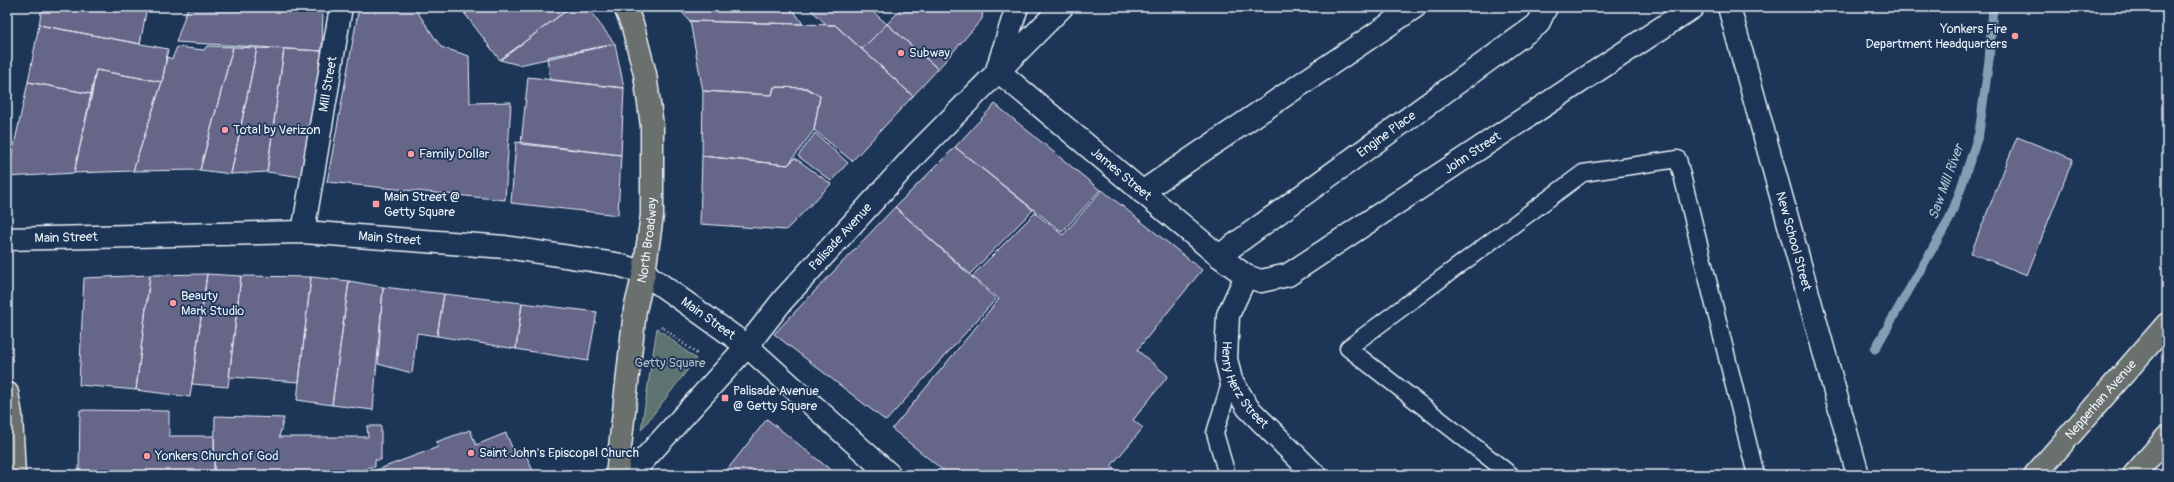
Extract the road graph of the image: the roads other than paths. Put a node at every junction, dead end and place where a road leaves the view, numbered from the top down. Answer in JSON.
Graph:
{"nodes":[{"id":1,"x":341,"y":7,"type":"edge"},
{"id":2,"x":625,"y":7,"type":"edge"},
{"id":3,"x":1017,"y":7,"type":"edge"},
{"id":4,"x":1062,"y":7,"type":"edge"},
{"id":5,"x":1415,"y":7,"type":"edge"},
{"id":6,"x":1546,"y":7,"type":"edge"},
{"id":7,"x":1693,"y":7,"type":"edge"},
{"id":8,"x":1729,"y":7,"type":"edge"},
{"id":9,"x":997,"y":70,"type":"junction"},
{"id":10,"x":1142,"y":192,"type":"junction"},
{"id":11,"x":303,"y":232,"type":"junction"},
{"id":12,"x":7,"y":239,"type":"edge"},
{"id":13,"x":1219,"y":256,"type":"junction"},
{"id":14,"x":644,"y":273,"type":"junction"},
{"id":15,"x":1246,"y":276,"type":"junction"},
{"id":16,"x":2167,"y":324,"type":"edge"},
{"id":17,"x":747,"y":346,"type":"junction"},
{"id":18,"x":1231,"y":380,"type":"junction"},
{"id":19,"x":7,"y":393,"type":"edge"},
{"id":20,"x":2167,"y":437,"type":"edge"},
{"id":21,"x":14,"y":475,"type":"edge"},
{"id":22,"x":617,"y":475,"type":"edge"},
{"id":23,"x":630,"y":475,"type":"edge"},
{"id":24,"x":890,"y":475,"type":"edge"},
{"id":25,"x":1226,"y":475,"type":"edge"},
{"id":26,"x":1315,"y":475,"type":"edge"},
{"id":27,"x":1511,"y":475,"type":"edge"},
{"id":28,"x":1756,"y":475,"type":"edge"},
{"id":29,"x":1858,"y":475,"type":"edge"},
{"id":30,"x":2035,"y":475,"type":"edge"},
{"id":31,"x":2134,"y":475,"type":"edge"}],
"edges":[{"from":1,"to":11,"type":"street","name":"Mill Street"},
{"from":2,"to":14,"type":"main road","name":"North Broadway"},
{"from":3,"to":9,"type":"street"},
{"from":4,"to":9,"type":"street","name":"Palisade Avenue"},
{"from":5,"to":10,"type":"street"},
{"from":6,"to":13,"type":"street","name":"Engine Place"},
{"from":7,"to":15,"type":"street","name":"John Street"},
{"from":8,"to":29,"type":"street","name":"New School Street"},
{"from":9,"to":10,"type":"street","name":"James Street"},
{"from":9,"to":17,"type":"street","name":"Palisade Avenue"},
{"from":10,"to":13,"type":"street","name":"James Street"},
{"from":11,"to":12,"type":"street","name":"Main Street"},
{"from":11,"to":14,"type":"street","name":"Main Street"},
{"from":13,"to":15,"type":"street","name":"James Street"},
{"from":14,"to":17,"type":"street","name":"Main Street"},
{"from":14,"to":22,"type":"main road","name":"North Broadway"},
{"from":15,"to":18,"type":"street","name":"Henry Herz Street"},
{"from":16,"to":30,"type":"main road","name":"Nepperhan Avenue"},
{"from":17,"to":23,"type":"street","name":"Palisade Avenue"},
{"from":17,"to":24,"type":"street","name":"Main Street"},
{"from":18,"to":25,"type":"lane"},
{"from":18,"to":26,"type":"street","name":"Henry Herz Street"},
{"from":19,"to":21,"type":"main road"},
{"from":20,"to":31,"type":"main road"},
{"from":27,"to":28,"type":"lane"}]}
